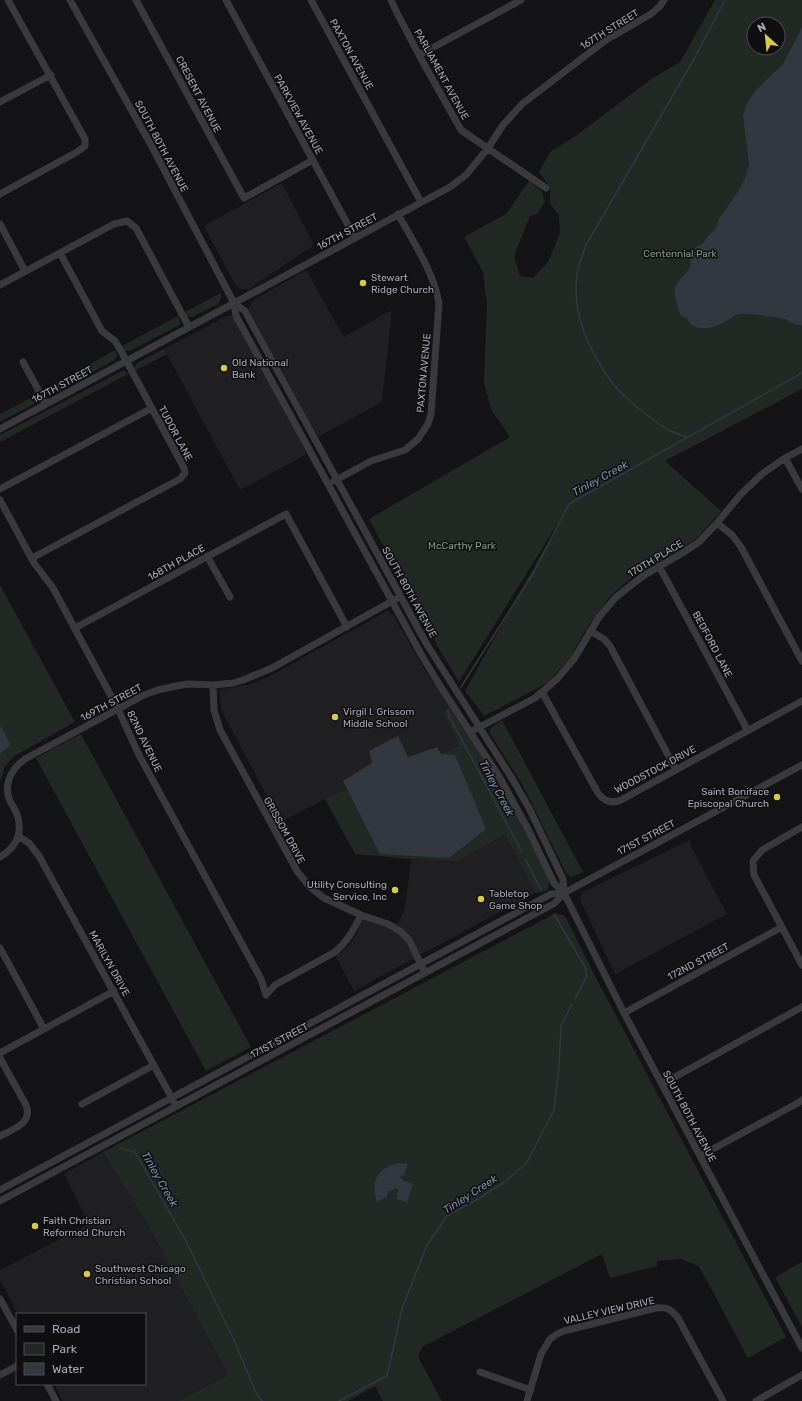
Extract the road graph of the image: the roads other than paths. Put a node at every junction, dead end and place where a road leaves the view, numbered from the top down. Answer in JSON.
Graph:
{"nodes":[{"id":1,"x":8,"y":0,"type":"edge"},
{"id":2,"x":70,"y":0,"type":"edge"},
{"id":3,"x":136,"y":0,"type":"edge"},
{"id":4,"x":226,"y":0,"type":"edge"},
{"id":5,"x":311,"y":0,"type":"edge"},
{"id":6,"x":391,"y":0,"type":"edge"},
{"id":7,"x":521,"y":0,"type":"edge"},
{"id":8,"x":664,"y":0,"type":"edge"},
{"id":9,"x":419,"y":56,"type":"junction"},
{"id":10,"x":51,"y":75,"type":"junction"},
{"id":11,"x":0,"y":102,"type":"edge"},
{"id":12,"x":488,"y":148,"type":"junction"},
{"id":13,"x":313,"y":160,"type":"junction"},
{"id":14,"x":546,"y":188,"type":"dead end"},
{"id":15,"x":0,"y":194,"type":"edge"},
{"id":16,"x":421,"y":202,"type":"junction"},
{"id":17,"x":398,"y":214,"type":"junction"},
{"id":18,"x":0,"y":224,"type":"edge"},
{"id":19,"x":355,"y":238,"type":"junction"},
{"id":20,"x":60,"y":253,"type":"junction"},
{"id":21,"x":26,"y":271,"type":"junction"},
{"id":22,"x":0,"y":285,"type":"edge"},
{"id":23,"x":234,"y":302,"type":"junction"},
{"id":24,"x":189,"y":327,"type":"junction"},
{"id":25,"x":126,"y":361,"type":"junction"},
{"id":26,"x":23,"y":362,"type":"dead end"},
{"id":27,"x":46,"y":404,"type":"junction"},
{"id":28,"x":152,"y":408,"type":"junction"},
{"id":29,"x":0,"y":429,"type":"edge"},
{"id":30,"x":802,"y":449,"type":"edge"},
{"id":31,"x":785,"y":458,"type":"junction"},
{"id":32,"x":337,"y":479,"type":"junction"},
{"id":33,"x":328,"y":484,"type":"junction"},
{"id":34,"x":0,"y":489,"type":"edge"},
{"id":35,"x":802,"y":489,"type":"edge"},
{"id":36,"x":0,"y":500,"type":"edge"},
{"id":37,"x":717,"y":523,"type":"junction"},
{"id":38,"x":207,"y":556,"type":"junction"},
{"id":39,"x":32,"y":558,"type":"junction"},
{"id":40,"x":659,"y":566,"type":"junction"},
{"id":41,"x":230,"y":596,"type":"dead end"},
{"id":42,"x":401,"y":597,"type":"junction"},
{"id":43,"x":392,"y":602,"type":"junction"},
{"id":44,"x":347,"y":627,"type":"junction"},
{"id":45,"x":75,"y":628,"type":"junction"},
{"id":46,"x":590,"y":631,"type":"junction"},
{"id":47,"x":802,"y":660,"type":"edge"},
{"id":48,"x":212,"y":685,"type":"junction"},
{"id":49,"x":542,"y":692,"type":"junction"},
{"id":50,"x":802,"y":701,"type":"edge"},
{"id":51,"x":118,"y":709,"type":"junction"},
{"id":52,"x":479,"y":727,"type":"junction"},
{"id":53,"x":748,"y":731,"type":"junction"},
{"id":54,"x":470,"y":732,"type":"junction"},
{"id":55,"x":802,"y":765,"type":"edge"},
{"id":56,"x":676,"y":770,"type":"junction"},
{"id":57,"x":802,"y":827,"type":"edge"},
{"id":58,"x":18,"y":836,"type":"junction"},
{"id":59,"x":0,"y":857,"type":"edge"},
{"id":60,"x":564,"y":893,"type":"junction"},
{"id":61,"x":361,"y":915,"type":"junction"},
{"id":62,"x":782,"y":927,"type":"junction"},
{"id":63,"x":0,"y":948,"type":"edge"},
{"id":64,"x":420,"y":963,"type":"junction"},
{"id":65,"x":802,"y":965,"type":"edge"},
{"id":66,"x":425,"y":973,"type":"junction"},
{"id":67,"x":114,"y":991,"type":"junction"},
{"id":68,"x":802,"y":1007,"type":"edge"},
{"id":69,"x":624,"y":1013,"type":"junction"},
{"id":70,"x":44,"y":1029,"type":"junction"},
{"id":71,"x":0,"y":1053,"type":"edge"},
{"id":72,"x":0,"y":1058,"type":"edge"},
{"id":73,"x":154,"y":1065,"type":"junction"},
{"id":74,"x":662,"y":1084,"type":"junction"},
{"id":75,"x":172,"y":1098,"type":"junction"},
{"id":76,"x":802,"y":1100,"type":"edge"},
{"id":77,"x":82,"y":1104,"type":"dead end"},
{"id":78,"x":176,"y":1107,"type":"junction"},
{"id":79,"x":3,"y":1134,"type":"edge"},
{"id":80,"x":700,"y":1156,"type":"junction"},
{"id":81,"x":0,"y":1190,"type":"edge"},
{"id":82,"x":0,"y":1201,"type":"edge"},
{"id":83,"x":0,"y":1299,"type":"edge"},
{"id":84,"x":16,"y":1328,"type":"edge"},
{"id":85,"x":802,"y":1348,"type":"edge"},
{"id":86,"x":16,"y":1367,"type":"edge"},
{"id":87,"x":480,"y":1372,"type":"dead end"},
{"id":88,"x":0,"y":1375,"type":"edge"},
{"id":89,"x":802,"y":1375,"type":"edge"},
{"id":90,"x":48,"y":1385,"type":"edge"},
{"id":91,"x":531,"y":1390,"type":"junction"},
{"id":92,"x":56,"y":1401,"type":"edge"},
{"id":93,"x":527,"y":1401,"type":"edge"},
{"id":94,"x":723,"y":1401,"type":"edge"},
{"id":95,"x":756,"y":1401,"type":"edge"}],
"edges":[{"from":1,"to":10,"type":"street"},
{"from":2,"to":23,"type":"street","name":"SOUTH 80TH AVENUE"},
{"from":3,"to":13,"type":"street","name":"CRESENT AVENUE"},
{"from":4,"to":13,"type":"street","name":"PARKVIEW AVENUE"},
{"from":5,"to":16,"type":"street","name":"PAXTON AVENUE"},
{"from":6,"to":9,"type":"street","name":"PARLIAMENT AVENUE"},
{"from":7,"to":9,"type":"street"},
{"from":8,"to":12,"type":"street","name":"167TH STREET"},
{"from":9,"to":12,"type":"street","name":"PARLIAMENT AVENUE"},
{"from":10,"to":11,"type":"street"},
{"from":10,"to":15,"type":"street"},
{"from":12,"to":14,"type":"street","name":"PARLIAMENT AVENUE"},
{"from":12,"to":16,"type":"street","name":"167TH STREET"},
{"from":13,"to":19,"type":"street","name":"PARKVIEW AVENUE"},
{"from":16,"to":17,"type":"street","name":"167TH STREET"},
{"from":17,"to":19,"type":"street","name":"167TH STREET"},
{"from":17,"to":32,"type":"street","name":"PAXTON AVENUE"},
{"from":18,"to":21,"type":"street"},
{"from":19,"to":23,"type":"street","name":"167TH STREET"},
{"from":20,"to":21,"type":"street"},
{"from":20,"to":24,"type":"street"},
{"from":20,"to":25,"type":"street","name":"TUDOR LANE"},
{"from":21,"to":22,"type":"street"},
{"from":23,"to":24,"type":"street","name":"167TH STREET"},
{"from":23,"to":32,"type":"street","name":"SOUTH 80TH AVENUE"},
{"from":23,"to":33,"type":"street","name":"SOUTH 80TH AVENUE"},
{"from":24,"to":25,"type":"street","name":"167TH STREET"},
{"from":25,"to":27,"type":"street","name":"167TH STREET"},
{"from":25,"to":28,"type":"street","name":"TUDOR LANE"},
{"from":26,"to":27,"type":"street"},
{"from":27,"to":29,"type":"street","name":"167TH STREET"},
{"from":28,"to":34,"type":"street"},
{"from":28,"to":39,"type":"street","name":"TUDOR LANE"},
{"from":30,"to":31,"type":"street","name":"170TH PLACE"},
{"from":31,"to":35,"type":"street"},
{"from":31,"to":37,"type":"street","name":"170TH PLACE"},
{"from":32,"to":33,"type":"street","name":"PAXTON AVENUE"},
{"from":32,"to":42,"type":"street","name":"SOUTH 80TH AVENUE"},
{"from":33,"to":43,"type":"street","name":"SOUTH 80TH AVENUE"},
{"from":36,"to":39,"type":"street","name":"82ND AVENUE"},
{"from":37,"to":40,"type":"street","name":"170TH PLACE"},
{"from":37,"to":47,"type":"street"},
{"from":38,"to":41,"type":"street"},
{"from":38,"to":44,"type":"street","name":"168TH PLACE"},
{"from":38,"to":45,"type":"street","name":"168TH PLACE"},
{"from":39,"to":45,"type":"street","name":"82ND AVENUE"},
{"from":40,"to":46,"type":"street","name":"170TH PLACE"},
{"from":40,"to":53,"type":"street","name":"BEDFORD LANE"},
{"from":42,"to":43,"type":"street","name":"169TH STREET"},
{"from":42,"to":52,"type":"street","name":"SOUTH 80TH AVENUE"},
{"from":43,"to":44,"type":"street","name":"169TH STREET"},
{"from":43,"to":54,"type":"street","name":"SOUTH 80TH AVENUE"},
{"from":44,"to":48,"type":"street","name":"169TH STREET"},
{"from":45,"to":51,"type":"street","name":"82ND AVENUE"},
{"from":46,"to":49,"type":"street","name":"170TH PLACE"},
{"from":46,"to":56,"type":"street"},
{"from":48,"to":51,"type":"street","name":"169TH STREET"},
{"from":48,"to":61,"type":"street","name":"GRISSOM DRIVE"},
{"from":49,"to":52,"type":"street","name":"170TH PLACE"},
{"from":49,"to":56,"type":"street","name":"WOODSTOCK DRIVE"},
{"from":50,"to":53,"type":"street","name":"WOODSTOCK DRIVE"},
{"from":51,"to":58,"type":"street","name":"169TH STREET"},
{"from":51,"to":61,"type":"street","name":"82ND AVENUE"},
{"from":52,"to":54,"type":"street","name":"170TH PLACE"},
{"from":52,"to":60,"type":"street","name":"SOUTH 80TH AVENUE"},
{"from":53,"to":56,"type":"street","name":"WOODSTOCK DRIVE"},
{"from":54,"to":60,"type":"street","name":"SOUTH 80TH AVENUE"},
{"from":55,"to":60,"type":"street","name":"171ST STREET"},
{"from":57,"to":62,"type":"street"},
{"from":58,"to":59,"type":"street"},
{"from":58,"to":67,"type":"street","name":"MARILYN DRIVE"},
{"from":60,"to":64,"type":"street","name":"171ST STREET"},
{"from":60,"to":66,"type":"street","name":"171ST STREET"},
{"from":60,"to":69,"type":"street","name":"SOUTH 80TH AVENUE"},
{"from":61,"to":64,"type":"street","name":"GRISSOM DRIVE"},
{"from":62,"to":65,"type":"street"},
{"from":62,"to":69,"type":"street","name":"172ND STREET"},
{"from":63,"to":70,"type":"street"},
{"from":64,"to":66,"type":"street","name":"GRISSOM DRIVE"},
{"from":64,"to":75,"type":"street","name":"171ST STREET"},
{"from":66,"to":78,"type":"street","name":"171ST STREET"},
{"from":67,"to":70,"type":"street"},
{"from":67,"to":73,"type":"street","name":"MARILYN DRIVE"},
{"from":68,"to":74,"type":"street"},
{"from":69,"to":74,"type":"street","name":"SOUTH 80TH AVENUE"},
{"from":70,"to":71,"type":"street"},
{"from":72,"to":79,"type":"street"},
{"from":73,"to":75,"type":"street","name":"MARILYN DRIVE"},
{"from":73,"to":77,"type":"street"},
{"from":74,"to":80,"type":"street","name":"SOUTH 80TH AVENUE"},
{"from":75,"to":78,"type":"street","name":"MARILYN DRIVE"},
{"from":75,"to":81,"type":"street","name":"171ST STREET"},
{"from":76,"to":80,"type":"street"},
{"from":78,"to":82,"type":"street","name":"171ST STREET"},
{"from":80,"to":85,"type":"street","name":"SOUTH 80TH AVENUE"},
{"from":83,"to":84,"type":"street"},
{"from":86,"to":88,"type":"street"},
{"from":87,"to":91,"type":"street"},
{"from":89,"to":95,"type":"street"},
{"from":90,"to":92,"type":"street"},
{"from":91,"to":93,"type":"street","name":"VALLEY VIEW DRIVE"},
{"from":91,"to":94,"type":"street","name":"VALLEY VIEW DRIVE"}]}
